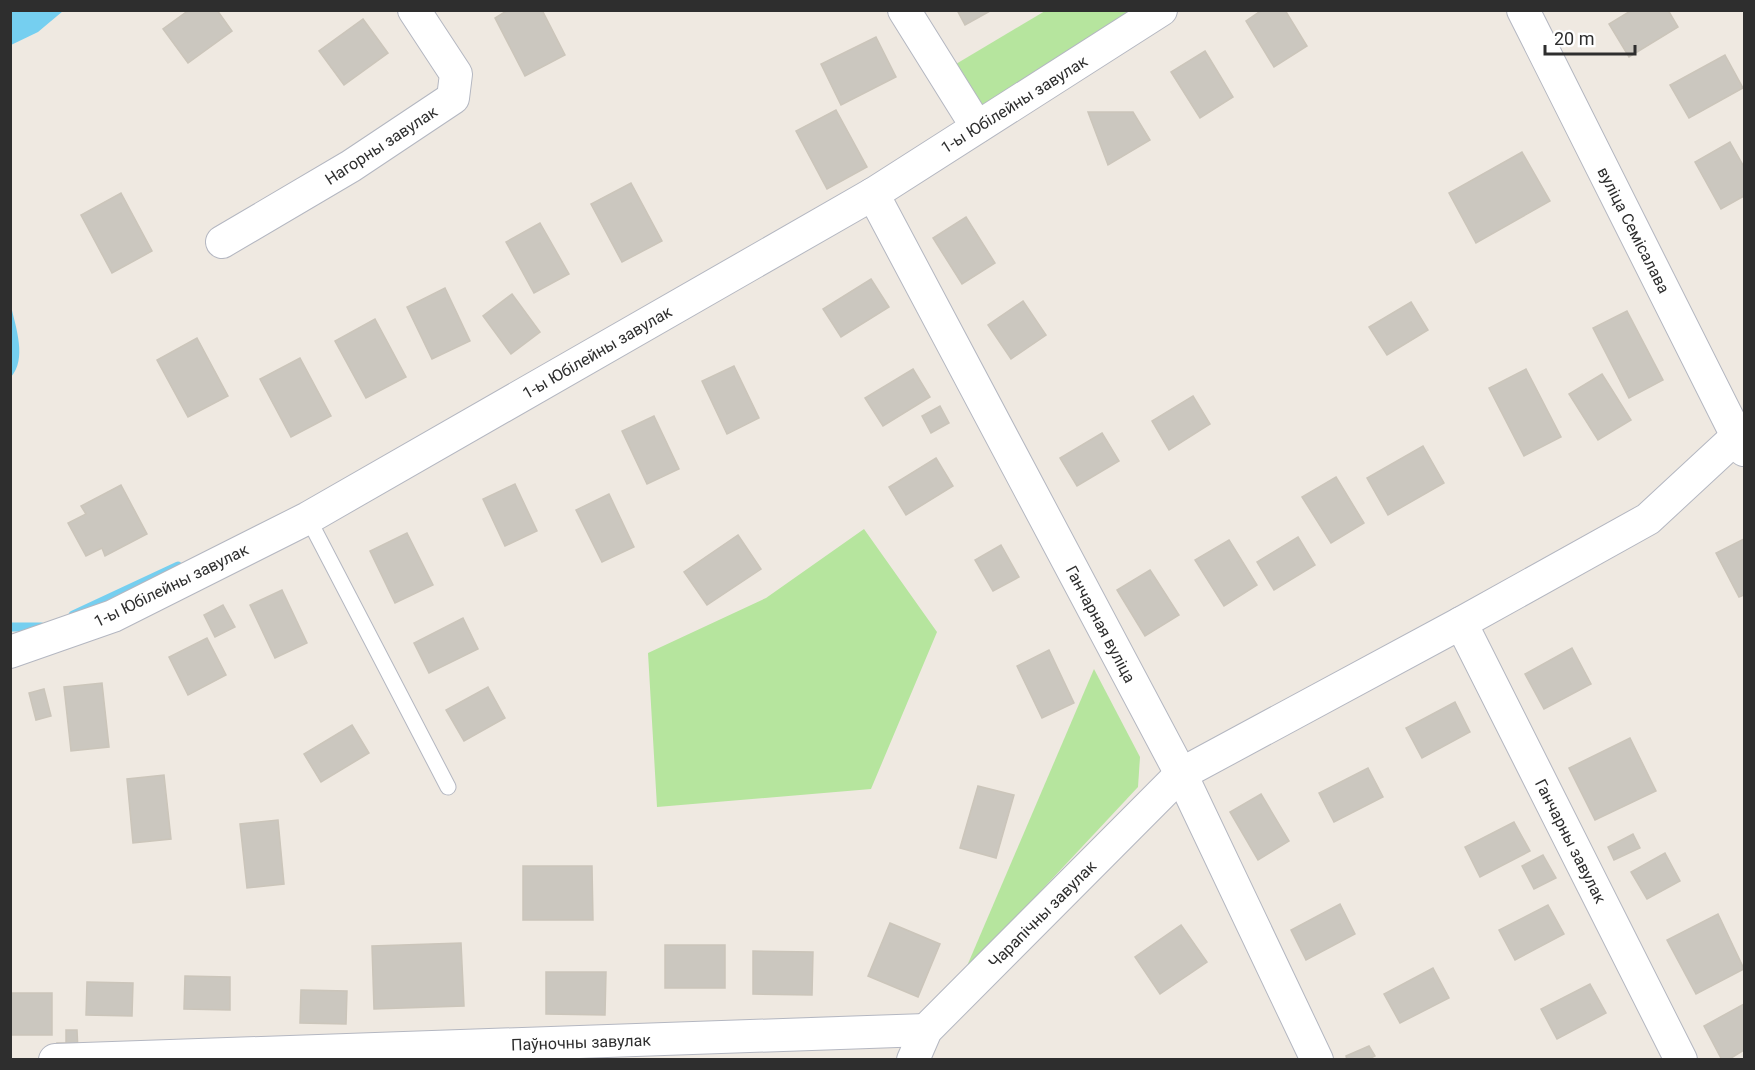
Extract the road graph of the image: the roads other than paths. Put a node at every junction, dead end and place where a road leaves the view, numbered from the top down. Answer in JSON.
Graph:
{"nodes":[{"id":1,"x":414,"y":10,"type":"edge"},
{"id":2,"x":904,"y":10,"type":"edge"},
{"id":3,"x":1161,"y":10,"type":"edge"},
{"id":4,"x":1523,"y":10,"type":"edge"},
{"id":5,"x":977,"y":127,"type":"junction"},
{"id":6,"x":873,"y":194,"type":"junction"},
{"id":7,"x":222,"y":242,"type":"dead end"},
{"id":8,"x":1742,"y":439,"type":"edge"},
{"id":9,"x":308,"y":518,"type":"junction"},
{"id":10,"x":1461,"y":623,"type":"junction"},
{"id":11,"x":10,"y":652,"type":"edge"},
{"id":12,"x":1180,"y":774,"type":"junction"},
{"id":13,"x":448,"y":787,"type":"dead end"},
{"id":14,"x":926,"y":1030,"type":"junction"},
{"id":15,"x":55,"y":1059,"type":"edge"},
{"id":16,"x":913,"y":1059,"type":"edge"},
{"id":17,"x":1317,"y":1059,"type":"edge"},
{"id":18,"x":1681,"y":1059,"type":"edge"}],
"edges":[{"from":1,"to":7,"type":"street","name":"Нагорны завулак"},
{"from":2,"to":5,"type":"street"},
{"from":3,"to":5,"type":"street","name":"1-ы Юбілейны завулак"},
{"from":4,"to":8,"type":"street","name":"вуліца Семісалава"},
{"from":5,"to":6,"type":"street","name":"1-ы Юбілейны завулак"},
{"from":6,"to":9,"type":"street","name":"1-ы Юбілейны завулак"},
{"from":6,"to":12,"type":"street","name":"Ганчарная вуліца"},
{"from":8,"to":10,"type":"street"},
{"from":9,"to":11,"type":"street","name":"1-ы Юбілейны завулак"},
{"from":9,"to":13,"type":"lane"},
{"from":10,"to":12,"type":"street"},
{"from":10,"to":18,"type":"street","name":"Ганчарны завулак"},
{"from":12,"to":14,"type":"street","name":"Чарапічны завулак"},
{"from":12,"to":17,"type":"street","name":"Ганчарная вуліца"},
{"from":14,"to":15,"type":"street","name":"Паўночны завулак"},
{"from":14,"to":16,"type":"street","name":"Чарапічны завулак"}]}
